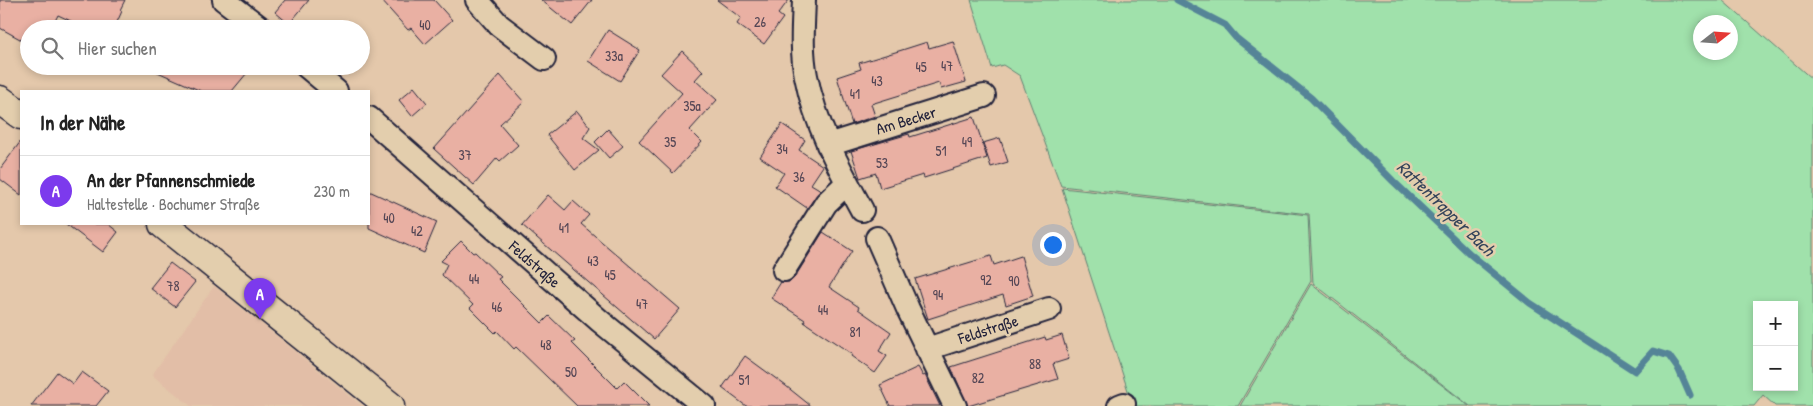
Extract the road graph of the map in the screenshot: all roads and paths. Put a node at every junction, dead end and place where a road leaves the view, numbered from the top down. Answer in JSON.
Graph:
{"nodes":[{"id":1,"x":224,"y":0,"type":"edge"},
{"id":2,"x":477,"y":0,"type":"edge"},
{"id":3,"x":804,"y":0,"type":"edge"},
{"id":4,"x":250,"y":20,"type":"edge"},
{"id":5,"x":544,"y":59,"type":"dead end"},
{"id":6,"x":317,"y":75,"type":"edge"},
{"id":7,"x":335,"y":90,"type":"edge"},
{"id":8,"x":984,"y":96,"type":"dead end"},
{"id":9,"x":0,"y":100,"type":"edge"},
{"id":10,"x":20,"y":114,"type":"edge"},
{"id":11,"x":370,"y":119,"type":"edge"},
{"id":12,"x":828,"y":145,"type":"junction"},
{"id":13,"x":847,"y":183,"type":"junction"},
{"id":14,"x":862,"y":210,"type":"dead end"},
{"id":15,"x":164,"y":225,"type":"edge"},
{"id":16,"x":877,"y":238,"type":"dead end"},
{"id":17,"x":784,"y":270,"type":"dead end"},
{"id":18,"x":1050,"y":309,"type":"dead end"},
{"id":19,"x":927,"y":349,"type":"junction"},
{"id":20,"x":390,"y":406,"type":"edge"},
{"id":21,"x":704,"y":406,"type":"edge"},
{"id":22,"x":955,"y":406,"type":"edge"}],
"edges":[{"from":1,"to":4,"type":"street"},
{"from":2,"to":5,"type":"street"},
{"from":3,"to":12,"type":"street"},
{"from":6,"to":7,"type":"street"},
{"from":8,"to":12,"type":"street","name":"Am Becker"},
{"from":9,"to":10,"type":"main road"},
{"from":11,"to":21,"type":"street","name":"Feldstraße"},
{"from":12,"to":13,"type":"street"},
{"from":13,"to":14,"type":"street"},
{"from":13,"to":17,"type":"street"},
{"from":15,"to":20,"type":"main road"},
{"from":16,"to":19,"type":"street"},
{"from":18,"to":19,"type":"street","name":"Feldstraße"},
{"from":19,"to":22,"type":"street"}]}
